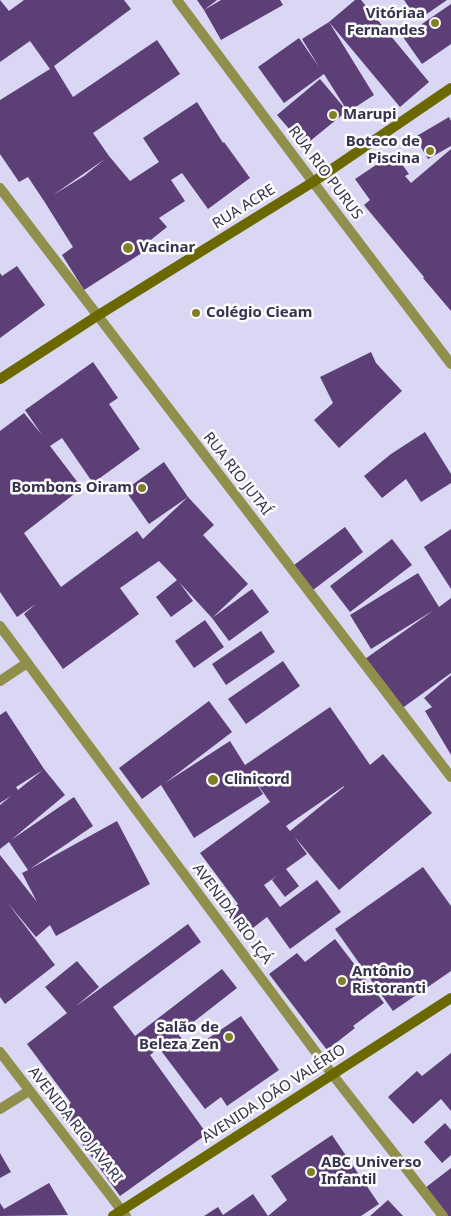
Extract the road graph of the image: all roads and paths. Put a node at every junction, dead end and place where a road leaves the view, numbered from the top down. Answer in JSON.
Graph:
{"nodes":[{"id":1,"x":177,"y":0,"type":"edge"},
{"id":2,"x":451,"y":88,"type":"edge"},
{"id":3,"x":313,"y":182,"type":"junction"},
{"id":4,"x":0,"y":188,"type":"edge"},
{"id":5,"x":97,"y":316,"type":"junction"},
{"id":6,"x":451,"y":364,"type":"edge"},
{"id":7,"x":0,"y":379,"type":"edge"},
{"id":8,"x":0,"y":626,"type":"edge"},
{"id":9,"x":27,"y":663,"type":"junction"},
{"id":10,"x":0,"y":682,"type":"edge"},
{"id":11,"x":451,"y":776,"type":"edge"},
{"id":12,"x":451,"y":998,"type":"edge"},
{"id":13,"x":2,"y":1058,"type":"edge"},
{"id":14,"x":332,"y":1074,"type":"junction"},
{"id":15,"x":29,"y":1091,"type":"junction"},
{"id":16,"x":0,"y":1109,"type":"edge"},
{"id":17,"x":120,"y":1214,"type":"edge"},
{"id":18,"x":443,"y":1216,"type":"edge"}],
"edges":[{"from":1,"to":3,"type":"street","name":"RUA RIO PURUS"},
{"from":2,"to":3,"type":"street","name":"RUA ACRE"},
{"from":3,"to":5,"type":"street","name":"RUA ACRE"},
{"from":3,"to":6,"type":"street","name":"RUA RIO PURUS"},
{"from":4,"to":5,"type":"street","name":"RUA RIO JUTAÍ"},
{"from":5,"to":7,"type":"street","name":"RUA ACRE"},
{"from":5,"to":11,"type":"street","name":"RUA RIO JUTAÍ"},
{"from":8,"to":9,"type":"street","name":"AVENIDA RIO IÇÁ"},
{"from":9,"to":10,"type":"street"},
{"from":9,"to":14,"type":"street","name":"AVENIDA RIO IÇÁ"},
{"from":12,"to":14,"type":"street","name":"AVENIDA JOÃO VALÉRIO"},
{"from":13,"to":15,"type":"street","name":"AVENIDA RIO JAVARI"},
{"from":14,"to":17,"type":"street","name":"AVENIDA JOÃO VALÉRIO"},
{"from":14,"to":18,"type":"street","name":"AVENIDA RIO IÇÁ"},
{"from":15,"to":16,"type":"street"},
{"from":15,"to":17,"type":"street","name":"AVENIDA RIO JAVARI"}]}
